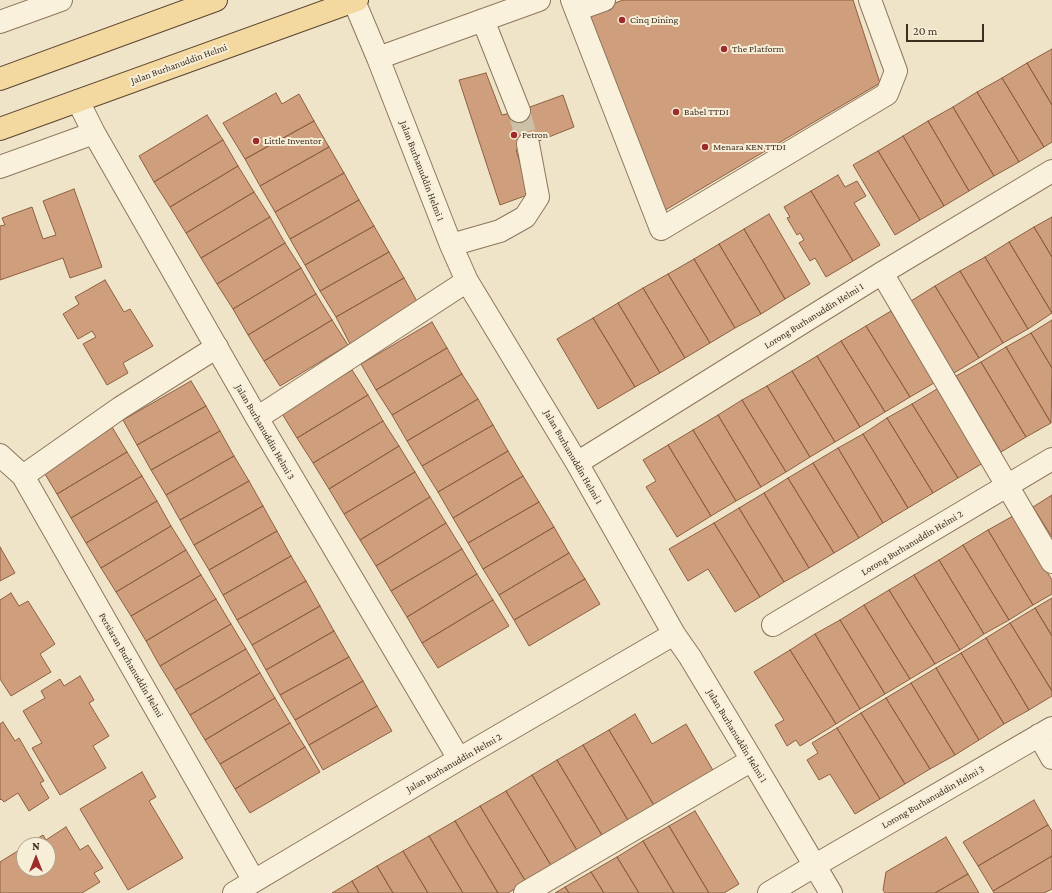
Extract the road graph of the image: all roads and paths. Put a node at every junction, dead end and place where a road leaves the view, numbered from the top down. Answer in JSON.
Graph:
{"nodes":[{"id":1,"x":61,"y":0,"type":"edge"},
{"id":2,"x":216,"y":0,"type":"edge"},
{"id":3,"x":539,"y":0,"type":"edge"},
{"id":4,"x":604,"y":0,"type":"edge"},
{"id":5,"x":870,"y":0,"type":"edge"},
{"id":6,"x":356,"y":1,"type":"edge"},
{"id":7,"x":574,"y":5,"type":"edge"},
{"id":8,"x":483,"y":20,"type":"junction"},
{"id":9,"x":0,"y":22,"type":"edge"},
{"id":10,"x":378,"y":58,"type":"junction"},
{"id":11,"x":0,"y":79,"type":"edge"},
{"id":12,"x":78,"y":101,"type":"junction"},
{"id":13,"x":519,"y":111,"type":"tunnel mouth"},
{"id":14,"x":0,"y":129,"type":"edge"},
{"id":15,"x":94,"y":133,"type":"junction"},
{"id":16,"x":528,"y":144,"type":"tunnel mouth"},
{"id":17,"x":0,"y":167,"type":"edge"},
{"id":18,"x":1052,"y":171,"type":"edge"},
{"id":19,"x":451,"y":246,"type":"junction"},
{"id":20,"x":882,"y":273,"type":"junction"},
{"id":21,"x":467,"y":281,"type":"junction"},
{"id":22,"x":216,"y":348,"type":"junction"},
{"id":23,"x":256,"y":418,"type":"junction"},
{"id":24,"x":0,"y":455,"type":"edge"},
{"id":25,"x":1052,"y":460,"type":"edge"},
{"id":26,"x":577,"y":463,"type":"junction"},
{"id":27,"x":23,"y":476,"type":"junction"},
{"id":28,"x":1008,"y":486,"type":"junction"},
{"id":29,"x":1052,"y":562,"type":"edge"},
{"id":30,"x":773,"y":625,"type":"dead end"},
{"id":31,"x":674,"y":634,"type":"junction"},
{"id":32,"x":1045,"y":731,"type":"edge"},
{"id":33,"x":1052,"y":758,"type":"edge"},
{"id":34,"x":459,"y":759,"type":"junction"},
{"id":35,"x":752,"y":760,"type":"junction"},
{"id":36,"x":814,"y":866,"type":"junction"},
{"id":37,"x":254,"y":881,"type":"junction"},
{"id":38,"x":234,"y":893,"type":"edge"},
{"id":39,"x":525,"y":893,"type":"edge"},
{"id":40,"x":770,"y":893,"type":"edge"},
{"id":41,"x":831,"y":893,"type":"edge"}],
"edges":[{"from":1,"to":9,"type":"street"},
{"from":2,"to":11,"type":"main road"},
{"from":3,"to":8,"type":"street"},
{"from":4,"to":7,"type":"street"},
{"from":5,"to":7,"type":"street"},
{"from":6,"to":10,"type":"street","name":"Jalan Burhanuddin Helmi 1"},
{"from":6,"to":12,"type":"main road","name":"Jalan Burhanuddin Helmi"},
{"from":8,"to":10,"type":"street"},
{"from":8,"to":13,"type":"street"},
{"from":10,"to":19,"type":"street","name":"Jalan Burhanuddin Helmi 1"},
{"from":12,"to":14,"type":"main road","name":"Jalan Burhanuddin Helmi"},
{"from":12,"to":15,"type":"street","name":"Jalan Burhanuddin Helmi 3"},
{"from":15,"to":17,"type":"street"},
{"from":15,"to":22,"type":"street","name":"Jalan Burhanuddin Helmi 3"},
{"from":16,"to":19,"type":"street"},
{"from":18,"to":20,"type":"street","name":"Lorong Burhanuddin Helmi 1"},
{"from":19,"to":21,"type":"street","name":"Jalan Burhanuddin Helmi 1"},
{"from":20,"to":26,"type":"street","name":"Lorong Burhanuddin Helmi 1"},
{"from":20,"to":28,"type":"street"},
{"from":21,"to":23,"type":"street"},
{"from":21,"to":26,"type":"street","name":"Jalan Burhanuddin Helmi 1"},
{"from":22,"to":23,"type":"street","name":"Jalan Burhanuddin Helmi 3"},
{"from":22,"to":27,"type":"street"},
{"from":23,"to":34,"type":"street","name":"Jalan Burhanuddin Helmi 3"},
{"from":24,"to":27,"type":"street","name":"Persiaran Burhanuddin Helmi"},
{"from":25,"to":28,"type":"street","name":"Lorong Burhanuddin Helmi 2"},
{"from":26,"to":31,"type":"street","name":"Jalan Burhanuddin Helmi 1"},
{"from":27,"to":37,"type":"street","name":"Persiaran Burhanuddin Helmi"},
{"from":28,"to":29,"type":"street"},
{"from":28,"to":30,"type":"street","name":"Lorong Burhanuddin Helmi 2"},
{"from":31,"to":34,"type":"street","name":"Jalan Burhanuddin Helmi 2"},
{"from":31,"to":35,"type":"street","name":"Jalan Burhanuddin Helmi 1"},
{"from":32,"to":33,"type":"street"},
{"from":32,"to":36,"type":"street","name":"Lorong Burhanuddin Helmi 3"},
{"from":34,"to":37,"type":"street","name":"Jalan Burhanuddin Helmi 2"},
{"from":35,"to":36,"type":"street","name":"Jalan Burhanuddin Helmi 1"},
{"from":35,"to":39,"type":"street"},
{"from":36,"to":40,"type":"street","name":"Lorong Burhanuddin Helmi 3"},
{"from":36,"to":41,"type":"street","name":"Jalan Burhanuddin Helmi 1"},
{"from":37,"to":38,"type":"street","name":"Jalan Burhanuddin Helmi 2"}]}
